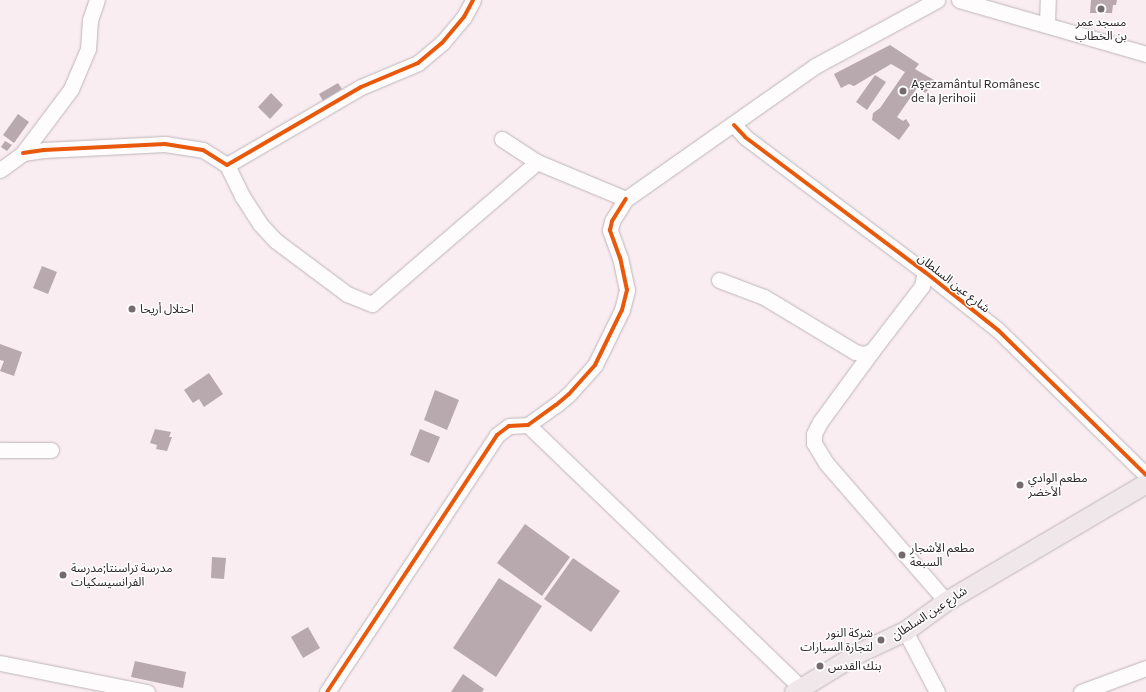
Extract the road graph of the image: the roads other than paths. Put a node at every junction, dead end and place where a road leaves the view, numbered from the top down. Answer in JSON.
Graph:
{"nodes":[{"id":1,"x":97,"y":0,"type":"edge"},
{"id":2,"x":473,"y":0,"type":"edge"},
{"id":3,"x":937,"y":0,"type":"edge"},
{"id":4,"x":959,"y":0,"type":"edge"},
{"id":5,"x":1048,"y":0,"type":"edge"},
{"id":6,"x":1047,"y":23,"type":"junction"},
{"id":7,"x":1146,"y":54,"type":"edge"},
{"id":8,"x":734,"y":125,"type":"junction"},
{"id":9,"x":502,"y":139,"type":"dead end"},
{"id":10,"x":23,"y":153,"type":"junction"},
{"id":11,"x":537,"y":162,"type":"junction"},
{"id":12,"x":227,"y":165,"type":"junction"},
{"id":13,"x":0,"y":170,"type":"edge"},
{"id":14,"x":626,"y":199,"type":"junction"},
{"id":15,"x":925,"y":272,"type":"junction"},
{"id":16,"x":719,"y":280,"type":"dead end"},
{"id":17,"x":872,"y":350,"type":"junction"},
{"id":18,"x":855,"y":352,"type":"junction"},
{"id":19,"x":856,"y":371,"type":"junction"},
{"id":20,"x":528,"y":425,"type":"junction"},
{"id":21,"x":0,"y":450,"type":"edge"},
{"id":22,"x":50,"y":450,"type":"dead end"},
{"id":23,"x":1146,"y":475,"type":"edge"},
{"id":24,"x":1146,"y":483,"type":"edge"},
{"id":25,"x":946,"y":601,"type":"junction"},
{"id":26,"x":905,"y":631,"type":"junction"},
{"id":27,"x":0,"y":663,"type":"edge"},
{"id":28,"x":1146,"y":668,"type":"edge"},
{"id":29,"x":797,"y":690,"type":"edge"},
{"id":30,"x":147,"y":692,"type":"edge"},
{"id":31,"x":327,"y":692,"type":"edge"},
{"id":32,"x":937,"y":692,"type":"edge"},
{"id":33,"x":1081,"y":692,"type":"edge"}],
"edges":[{"from":1,"to":10,"type":"street"},
{"from":2,"to":12,"type":"street"},
{"from":3,"to":8,"type":"street"},
{"from":4,"to":6,"type":"street"},
{"from":5,"to":6,"type":"street"},
{"from":6,"to":7,"type":"street"},
{"from":8,"to":14,"type":"street"},
{"from":8,"to":15,"type":"street","name":"شارع عين السلطان"},
{"from":9,"to":11,"type":"street"},
{"from":10,"to":12,"type":"street"},
{"from":10,"to":13,"type":"street"},
{"from":11,"to":12,"type":"street"},
{"from":11,"to":14,"type":"street"},
{"from":14,"to":20,"type":"street"},
{"from":15,"to":17,"type":"street"},
{"from":15,"to":23,"type":"street","name":"شارع عين السلطان"},
{"from":16,"to":18,"type":"street"},
{"from":17,"to":18,"type":"street"},
{"from":17,"to":19,"type":"street"},
{"from":18,"to":19,"type":"street"},
{"from":19,"to":25,"type":"street"},
{"from":20,"to":29,"type":"street"},
{"from":20,"to":31,"type":"street"},
{"from":21,"to":22,"type":"street"},
{"from":24,"to":25,"type":"main road","name":"شارع عين السلطان"},
{"from":25,"to":26,"type":"main road","name":"شارع عين السلطان"},
{"from":26,"to":29,"type":"main road","name":"شارع عين السلطان"},
{"from":26,"to":32,"type":"street"},
{"from":27,"to":30,"type":"street"},
{"from":28,"to":33,"type":"street"}]}
